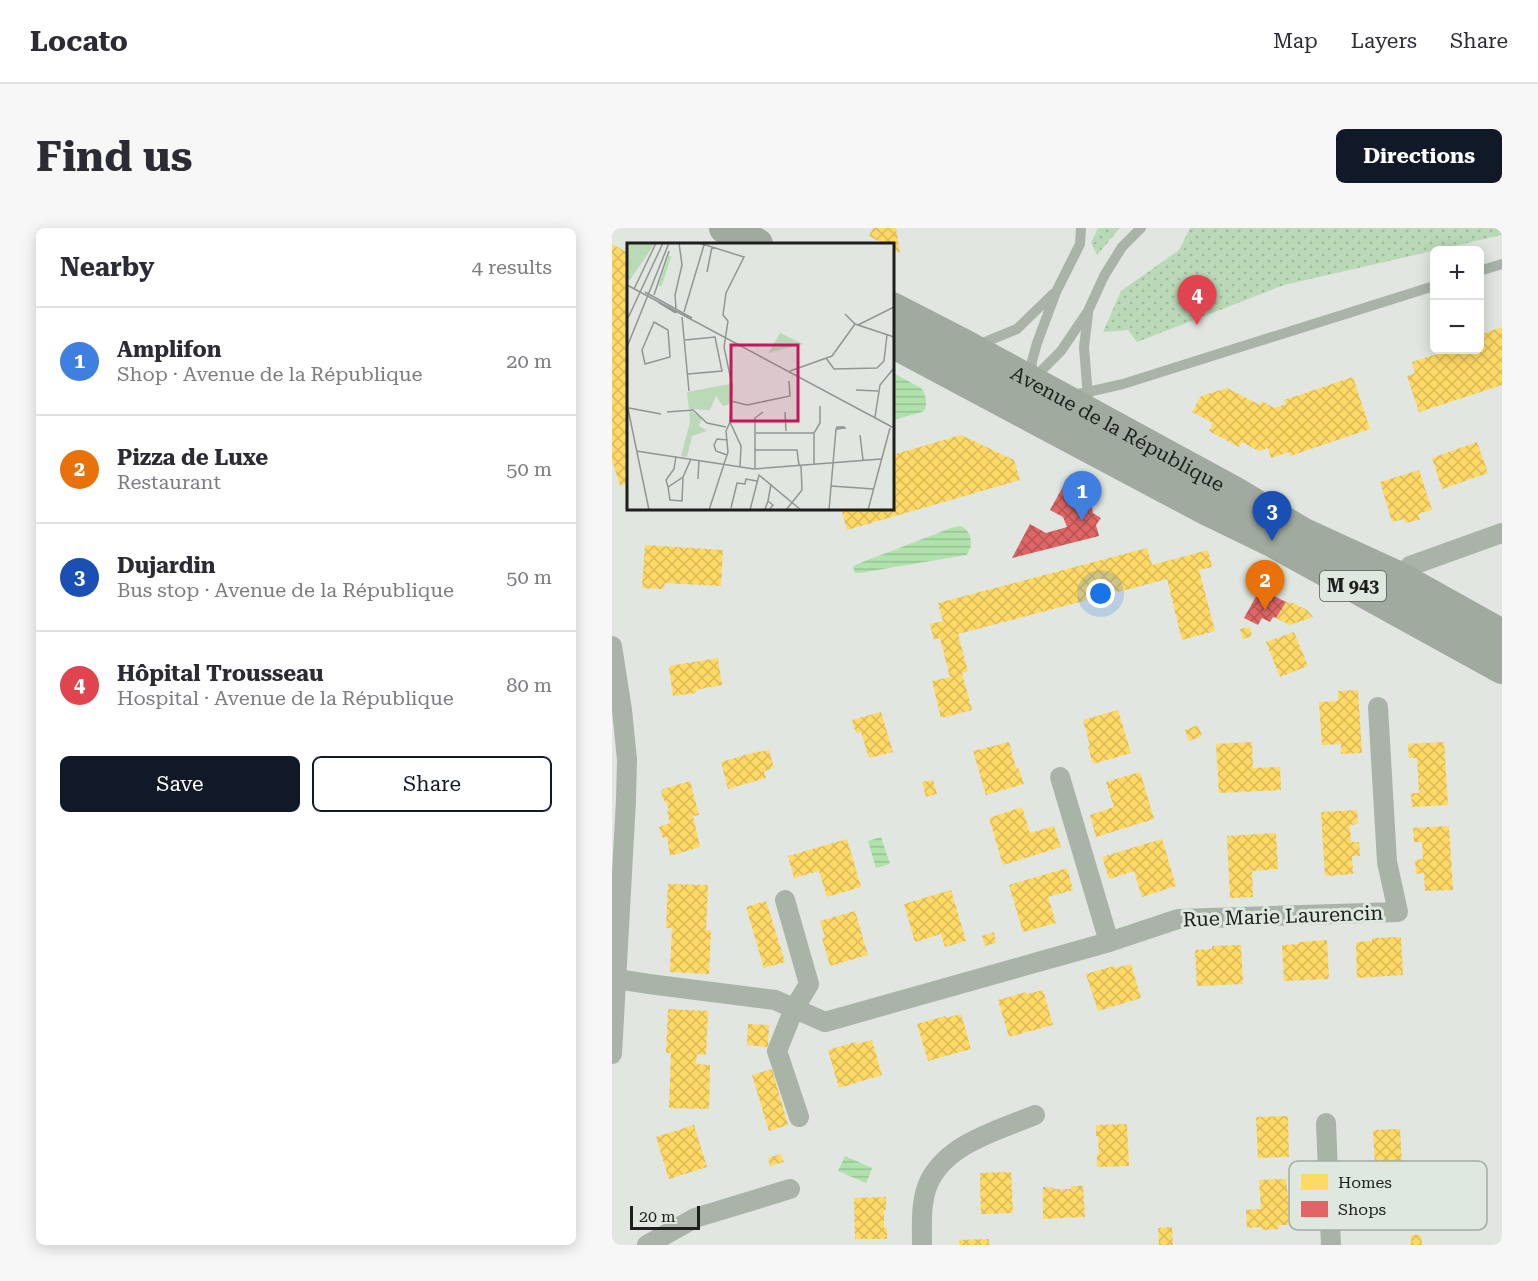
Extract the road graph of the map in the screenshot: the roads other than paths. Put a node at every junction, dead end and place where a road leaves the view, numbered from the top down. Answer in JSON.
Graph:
{"nodes":[{"id":1,"x":725,"y":228,"type":"edge"},
{"id":2,"x":1081,"y":228,"type":"edge"},
{"id":3,"x":1141,"y":228,"type":"edge"},
{"id":4,"x":755,"y":243,"type":"edge"},
{"id":5,"x":1502,"y":264,"type":"edge"},
{"id":6,"x":1484,"y":269,"type":"edge"},
{"id":7,"x":1430,"y":287,"type":"edge"},
{"id":8,"x":1056,"y":292,"type":"junction"},
{"id":9,"x":894,"y":310,"type":"edge"},
{"id":10,"x":1088,"y":311,"type":"junction"},
{"id":11,"x":894,"y":343,"type":"edge"},
{"id":12,"x":963,"y":362,"type":"junction"},
{"id":13,"x":990,"y":383,"type":"dead end"},
{"id":14,"x":1048,"y":399,"type":"junction"},
{"id":15,"x":1502,"y":533,"type":"edge"},
{"id":16,"x":1398,"y":577,"type":"junction"},
{"id":17,"x":1502,"y":635,"type":"edge"},
{"id":18,"x":612,"y":646,"type":"edge"},
{"id":19,"x":1502,"y":668,"type":"edge"},
{"id":20,"x":1378,"y":707,"type":"dead end"},
{"id":21,"x":1060,"y":777,"type":"dead end"},
{"id":22,"x":785,"y":900,"type":"dead end"},
{"id":23,"x":1109,"y":942,"type":"junction"},
{"id":24,"x":616,"y":979,"type":"junction"},
{"id":25,"x":794,"y":1009,"type":"junction"},
{"id":26,"x":612,"y":1054,"type":"edge"},
{"id":27,"x":1035,"y":1116,"type":"dead end"},
{"id":28,"x":799,"y":1117,"type":"dead end"},
{"id":29,"x":1326,"y":1123,"type":"dead end"},
{"id":30,"x":1328,"y":1161,"type":"edge"},
{"id":31,"x":790,"y":1189,"type":"dead end"},
{"id":32,"x":1330,"y":1230,"type":"edge"},
{"id":33,"x":647,"y":1245,"type":"edge"},
{"id":34,"x":922,"y":1245,"type":"edge"},
{"id":35,"x":1331,"y":1245,"type":"edge"}],
"edges":[{"from":1,"to":4,"type":"main road"},
{"from":2,"to":8,"type":"lane"},
{"from":3,"to":10,"type":"lane"},
{"from":5,"to":6,"type":"lane"},
{"from":7,"to":14,"type":"lane"},
{"from":8,"to":12,"type":"lane"},
{"from":8,"to":14,"type":"lane"},
{"from":9,"to":12,"type":"main road","name":"Avenue de la République","number":"M 943"},
{"from":10,"to":14,"type":"lane"},
{"from":10,"to":14,"type":"lane"},
{"from":11,"to":12,"type":"main road","name":"Avenue de la République","number":"M 943"},
{"from":12,"to":13,"type":"lane"},
{"from":12,"to":14,"type":"main road","name":"Avenue de la République","number":"M 943"},
{"from":12,"to":14,"type":"main road","name":"Avenue de la République","number":"M 943"},
{"from":14,"to":16,"type":"main road","name":"Avenue de la République","number":"M 943"},
{"from":14,"to":19,"type":"main road","name":"Avenue de la République","number":"M 943"},
{"from":15,"to":16,"type":"street"},
{"from":16,"to":17,"type":"main road","name":"Avenue de la République","number":"M 943"},
{"from":18,"to":24,"type":"street"},
{"from":20,"to":23,"type":"street","name":"Rue Marie Laurencin"},
{"from":21,"to":23,"type":"street"},
{"from":22,"to":25,"type":"street"},
{"from":23,"to":25,"type":"street","name":"Rue Marie Laurencin"},
{"from":24,"to":25,"type":"street","name":"Rue Marie Laurencin"},
{"from":24,"to":26,"type":"street"},
{"from":25,"to":28,"type":"street"},
{"from":27,"to":34,"type":"street"},
{"from":29,"to":30,"type":"street"},
{"from":31,"to":33,"type":"street"},
{"from":32,"to":35,"type":"street"}]}
